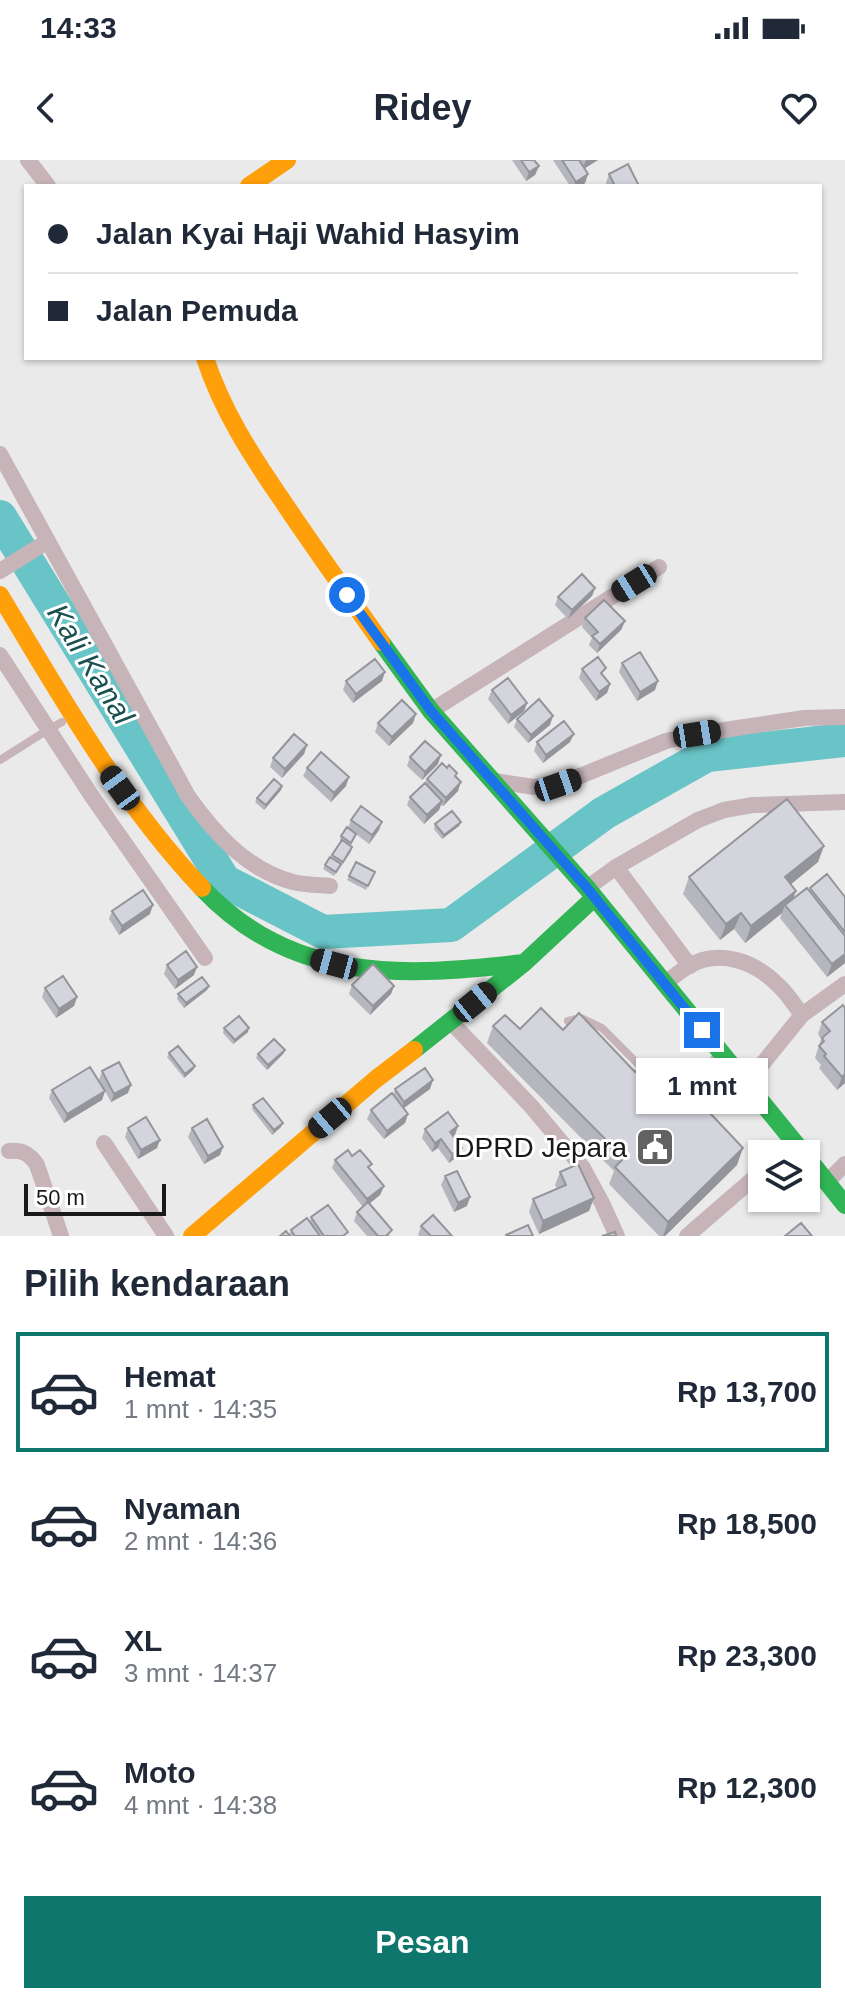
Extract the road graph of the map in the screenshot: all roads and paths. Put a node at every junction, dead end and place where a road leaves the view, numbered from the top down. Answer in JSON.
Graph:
{"nodes":[{"id":1,"x":28,"y":160,"type":"edge"},
{"id":2,"x":287,"y":160,"type":"edge"},
{"id":3,"x":46,"y":184,"type":"edge"},
{"id":4,"x":252,"y":184,"type":"edge"},
{"id":5,"x":206,"y":360,"type":"edge"},
{"id":6,"x":0,"y":454,"type":"edge"},
{"id":7,"x":48,"y":542,"type":"junction"},
{"id":8,"x":659,"y":567,"type":"dead end"},
{"id":9,"x":0,"y":571,"type":"edge"},
{"id":10,"x":0,"y":595,"type":"edge"},
{"id":11,"x":0,"y":655,"type":"edge"},
{"id":12,"x":431,"y":711,"type":"junction"},
{"id":13,"x":845,"y":717,"type":"edge"},
{"id":14,"x":67,"y":718,"type":"junction"},
{"id":15,"x":0,"y":760,"type":"edge"},
{"id":16,"x":493,"y":780,"type":"junction"},
{"id":17,"x":845,"y":802,"type":"edge"},
{"id":18,"x":616,"y":867,"type":"junction"},
{"id":19,"x":330,"y":886,"type":"dead end"},
{"id":20,"x":585,"y":887,"type":"junction"},
{"id":21,"x":205,"y":958,"type":"dead end"},
{"id":22,"x":524,"y":963,"type":"junction"},
{"id":23,"x":690,"y":966,"type":"junction"},
{"id":24,"x":664,"y":984,"type":"junction"},
{"id":25,"x":845,"y":984,"type":"edge"},
{"id":26,"x":802,"y":1015,"type":"junction"},
{"id":27,"x":568,"y":1021,"type":"edge"},
{"id":28,"x":451,"y":1022,"type":"junction"},
{"id":29,"x":720,"y":1053,"type":"junction"},
{"id":30,"x":746,"y":1084,"type":"junction"},
{"id":31,"x":788,"y":1140,"type":"edge"},
{"id":32,"x":104,"y":1143,"type":"dead end"},
{"id":33,"x":9,"y":1151,"type":"dead end"},
{"id":34,"x":845,"y":1164,"type":"edge"},
{"id":35,"x":820,"y":1175,"type":"edge"},
{"id":36,"x":827,"y":1182,"type":"junction"},
{"id":37,"x":748,"y":1183,"type":"edge"},
{"id":38,"x":845,"y":1205,"type":"edge"},
{"id":39,"x":61,"y":1236,"type":"edge"},
{"id":40,"x":166,"y":1236,"type":"edge"},
{"id":41,"x":192,"y":1236,"type":"edge"},
{"id":42,"x":617,"y":1236,"type":"edge"},
{"id":43,"x":687,"y":1236,"type":"edge"}],
"edges":[{"from":1,"to":3,"type":"street"},
{"from":2,"to":4,"type":"main road"},
{"from":5,"to":12,"type":"main road"},
{"from":6,"to":7,"type":"street"},
{"from":7,"to":9,"type":"street"},
{"from":7,"to":19,"type":"street"},
{"from":8,"to":12,"type":"street"},
{"from":10,"to":14,"type":"main road"},
{"from":11,"to":21,"type":"street"},
{"from":12,"to":16,"type":"main road"},
{"from":13,"to":16,"type":"street"},
{"from":14,"to":15,"type":"lane","bridge":true},
{"from":14,"to":22,"type":"main road"},
{"from":16,"to":20,"type":"main road"},
{"from":17,"to":18,"type":"street"},
{"from":18,"to":20,"type":"street"},
{"from":18,"to":23,"type":"street"},
{"from":20,"to":22,"type":"main road"},
{"from":20,"to":24,"type":"main road"},
{"from":22,"to":28,"type":"main road"},
{"from":23,"to":24,"type":"street"},
{"from":23,"to":26,"type":"street"},
{"from":24,"to":29,"type":"main road"},
{"from":25,"to":26,"type":"street"},
{"from":26,"to":30,"type":"street"},
{"from":27,"to":29,"type":"lane"},
{"from":28,"to":41,"type":"main road"},
{"from":28,"to":42,"type":"street"},
{"from":29,"to":30,"type":"main road"},
{"from":30,"to":31,"type":"main road"},
{"from":32,"to":40,"type":"street"},
{"from":33,"to":39,"type":"street"},
{"from":34,"to":36,"type":"street"},
{"from":35,"to":36,"type":"main road"},
{"from":36,"to":38,"type":"main road"},
{"from":37,"to":43,"type":"street"}]}
